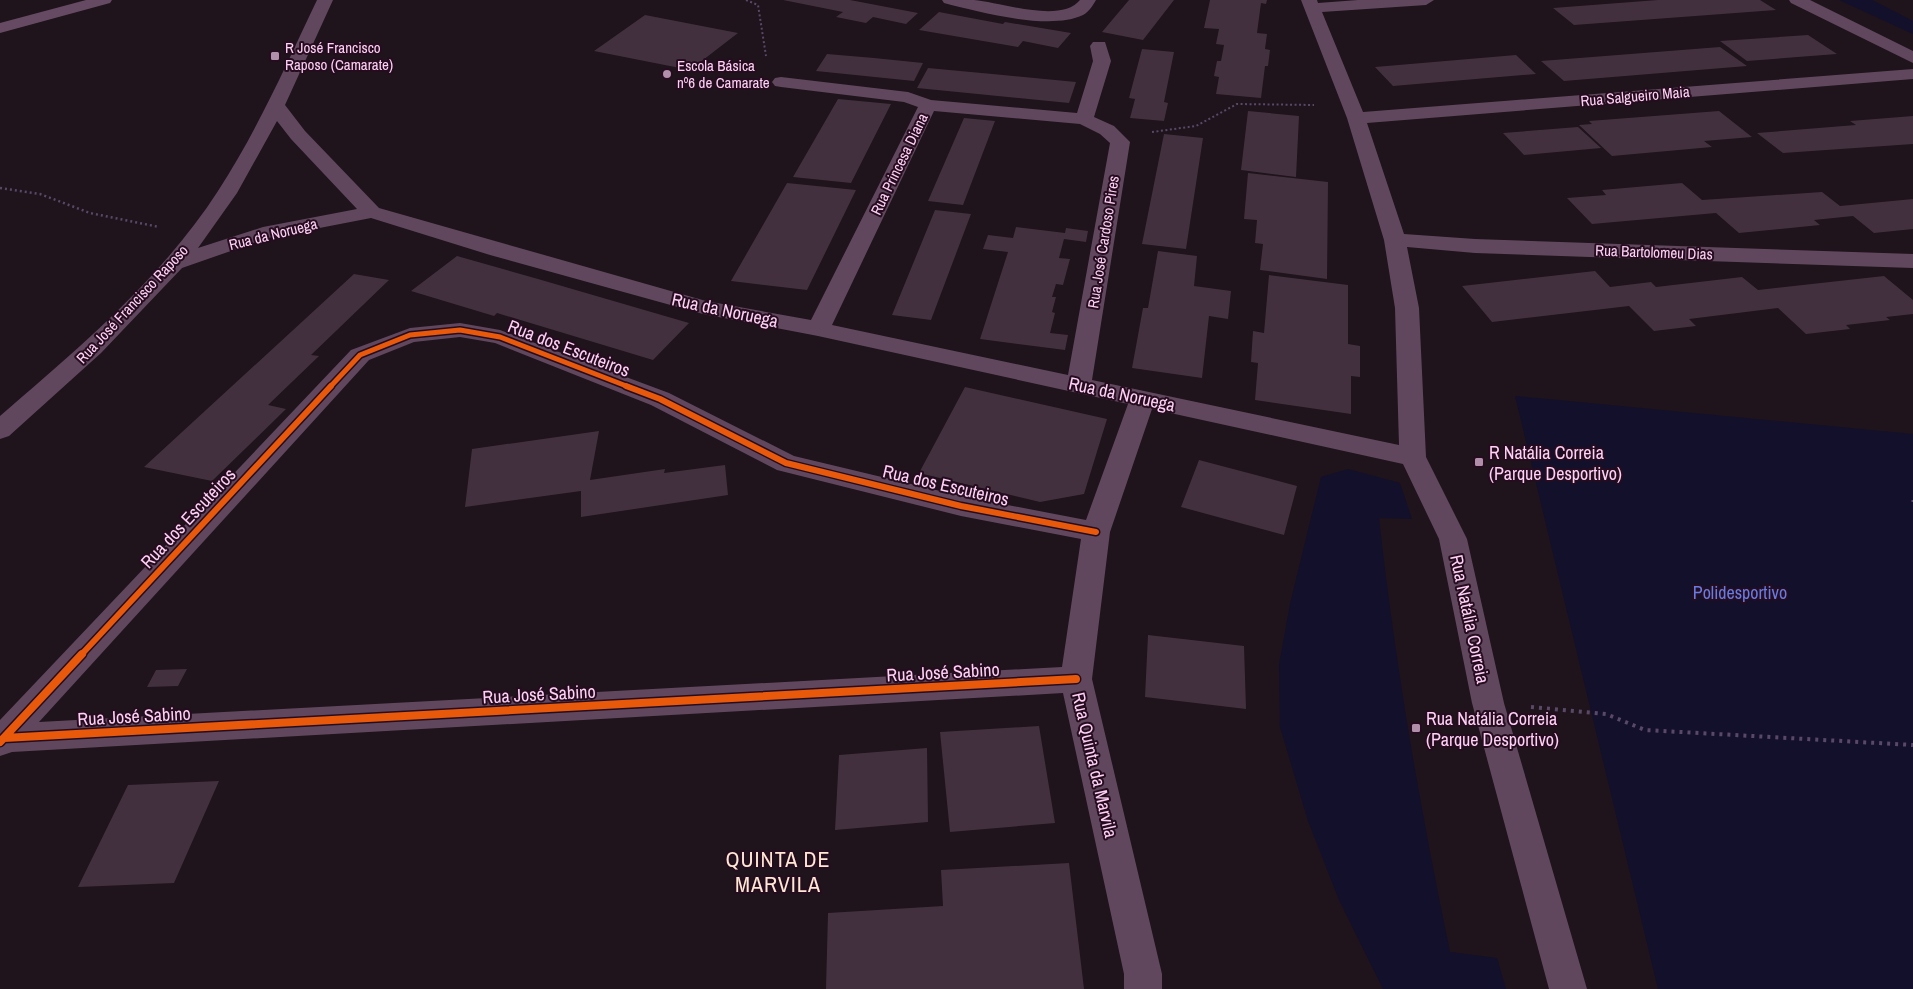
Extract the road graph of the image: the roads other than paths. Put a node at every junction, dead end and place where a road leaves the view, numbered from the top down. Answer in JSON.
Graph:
{"nodes":[{"id":1,"x":104,"y":0,"type":"edge"},
{"id":2,"x":325,"y":0,"type":"edge"},
{"id":3,"x":950,"y":0,"type":"edge"},
{"id":4,"x":1088,"y":0,"type":"edge"},
{"id":5,"x":1426,"y":0,"type":"edge"},
{"id":6,"x":1797,"y":0,"type":"edge"},
{"id":7,"x":1311,"y":4,"type":"edge"},
{"id":8,"x":0,"y":28,"type":"edge"},
{"id":9,"x":1099,"y":46,"type":"dead end"},
{"id":10,"x":1913,"y":58,"type":"edge"},
{"id":11,"x":1913,"y":74,"type":"edge"},
{"id":12,"x":781,"y":82,"type":"road end"},
{"id":13,"x":275,"y":105,"type":"junction"},
{"id":14,"x":928,"y":105,"type":"junction"},
{"id":15,"x":1353,"y":112,"type":"junction"},
{"id":16,"x":1084,"y":119,"type":"junction"},
{"id":17,"x":372,"y":212,"type":"junction"},
{"id":18,"x":1395,"y":240,"type":"junction"},
{"id":19,"x":1913,"y":261,"type":"edge"},
{"id":20,"x":175,"y":262,"type":"junction"},
{"id":21,"x":818,"y":329,"type":"junction"},
{"id":22,"x":1079,"y":384,"type":"junction"},
{"id":23,"x":1143,"y":398,"type":"junction"},
{"id":24,"x":0,"y":430,"type":"edge"},
{"id":25,"x":1413,"y":457,"type":"junction"},
{"id":26,"x":1096,"y":532,"type":"junction"},
{"id":27,"x":1076,"y":679,"type":"junction"},
{"id":28,"x":2,"y":740,"type":"edge"},
{"id":29,"x":1143,"y":989,"type":"edge"},
{"id":30,"x":1568,"y":989,"type":"edge"}],
"edges":[{"from":1,"to":8,"type":"street"},
{"from":2,"to":13,"type":"street","name":"Rua José Francisco Raposo"},
{"from":3,"to":4,"type":"street"},
{"from":5,"to":7,"type":"street"},
{"from":6,"to":10,"type":"street"},
{"from":7,"to":15,"type":"street"},
{"from":9,"to":16,"type":"street"},
{"from":11,"to":15,"type":"street","name":"Rua Salgueiro Maia"},
{"from":12,"to":14,"type":"street","name":"Rua Princesa Diana"},
{"from":13,"to":17,"type":"street","name":"Rua da Noruega"},
{"from":13,"to":20,"type":"street","name":"Rua José Francisco Raposo"},
{"from":14,"to":16,"type":"street"},
{"from":14,"to":21,"type":"street","name":"Rua Princesa Diana"},
{"from":15,"to":18,"type":"street"},
{"from":16,"to":22,"type":"street","name":"Rua José Cardoso Pires"},
{"from":17,"to":20,"type":"street","name":"Rua da Noruega"},
{"from":17,"to":21,"type":"street","name":"Rua da Noruega"},
{"from":18,"to":19,"type":"street","name":"Rua Bartolomeu Dias"},
{"from":18,"to":25,"type":"street"},
{"from":20,"to":24,"type":"street","name":"Rua José Francisco Raposo"},
{"from":21,"to":22,"type":"street","name":"Rua da Noruega"},
{"from":22,"to":23,"type":"street","name":"Rua da Noruega"},
{"from":23,"to":25,"type":"street","name":"Rua da Noruega"},
{"from":23,"to":26,"type":"street","name":"Rua Quinta da Marvila"},
{"from":25,"to":30,"type":"street","name":"Rua Natália Correia"},
{"from":26,"to":27,"type":"street","name":"Rua Quinta da Marvila"},
{"from":26,"to":28,"type":"street","name":"Rua dos Escuteiros"},
{"from":27,"to":28,"type":"street","name":"Rua José Sabino"},
{"from":27,"to":29,"type":"street","name":"Rua Quinta da Marvila"}]}
